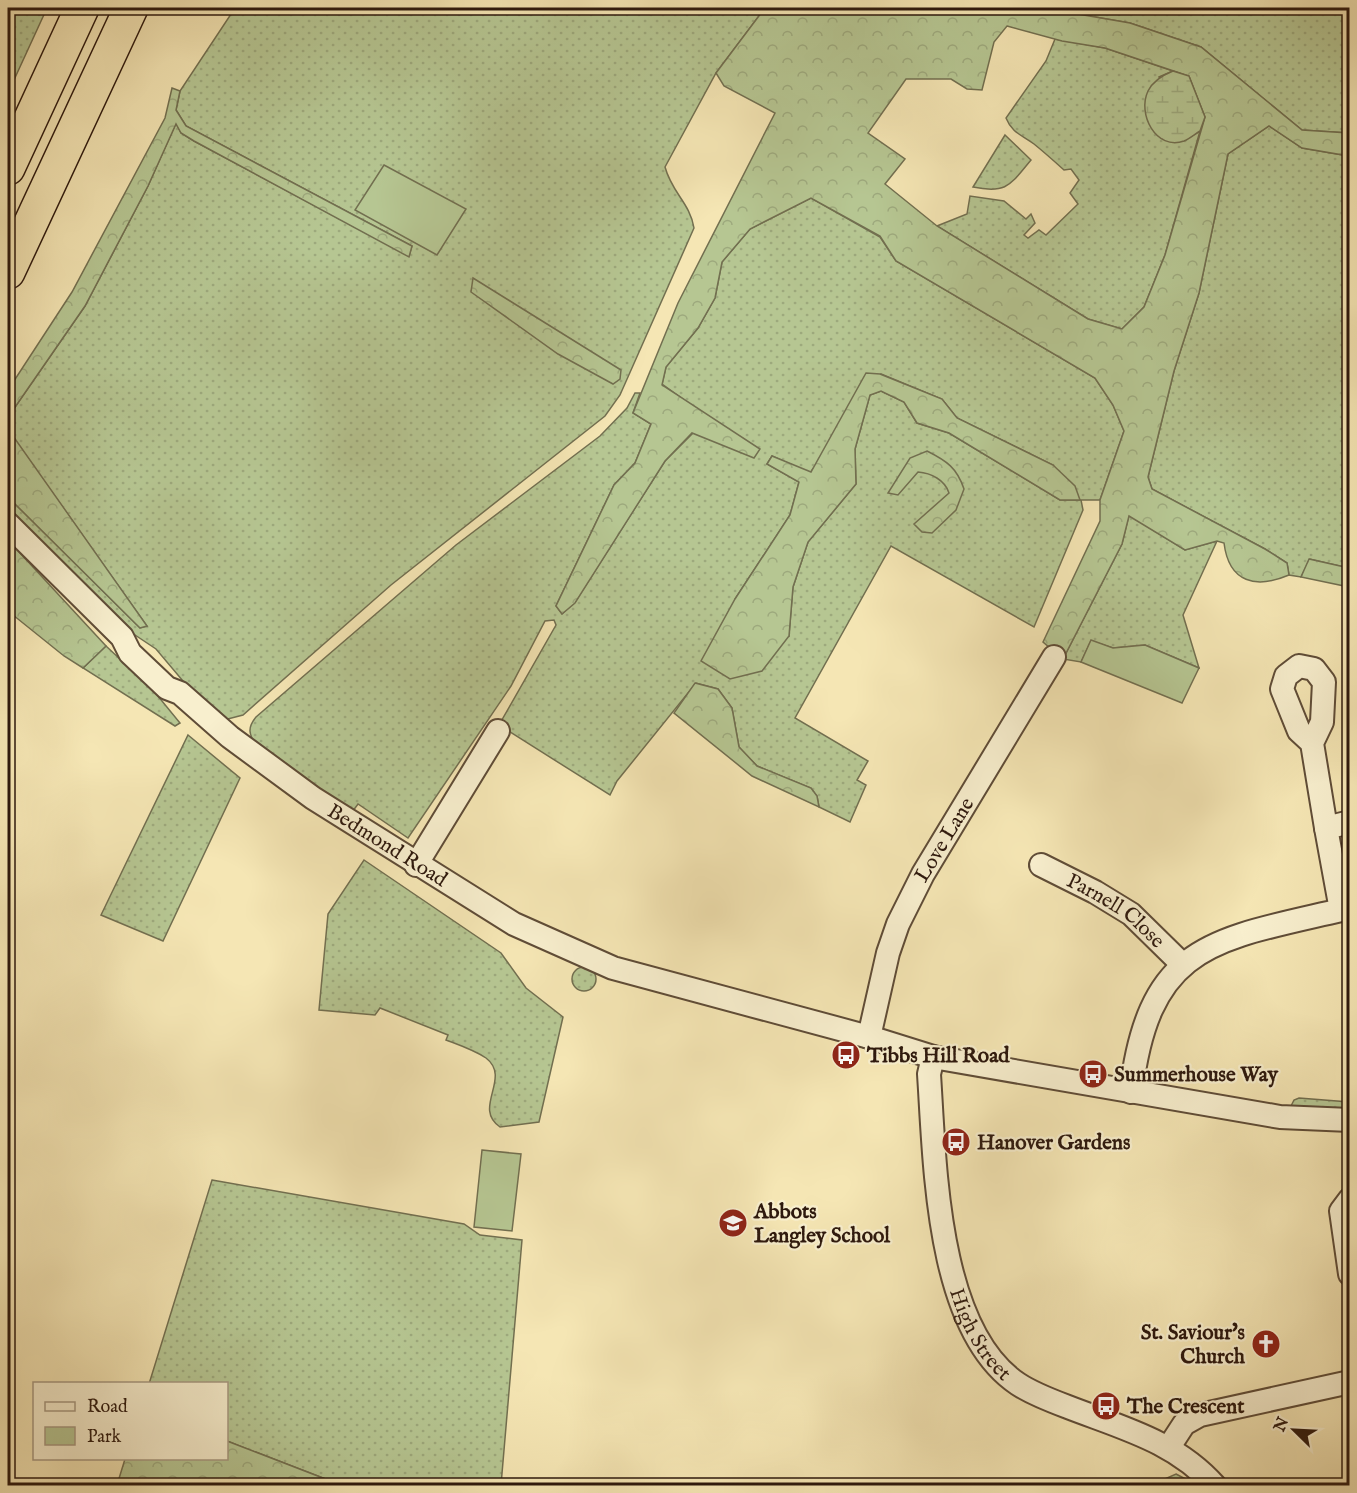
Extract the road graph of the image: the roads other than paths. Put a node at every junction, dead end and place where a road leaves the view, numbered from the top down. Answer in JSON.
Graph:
{"nodes":[{"id":1,"x":82,"y":8,"type":"edge"},
{"id":2,"x":131,"y":8,"type":"edge"},
{"id":3,"x":8,"y":168,"type":"edge"},
{"id":4,"x":8,"y":272,"type":"edge"},
{"id":5,"x":8,"y":524,"type":"edge"},
{"id":6,"x":1054,"y":657,"type":"dead end"},
{"id":7,"x":498,"y":731,"type":"dead end"},
{"id":8,"x":1311,"y":743,"type":"dead end"},
{"id":9,"x":1350,"y":822,"type":"edge"},
{"id":10,"x":1326,"y":828,"type":"junction"},
{"id":11,"x":416,"y":865,"type":"junction"},
{"id":12,"x":1041,"y":865,"type":"dead end"},
{"id":13,"x":1183,"y":965,"type":"junction"},
{"id":14,"x":869,"y":1036,"type":"junction"},
{"id":15,"x":933,"y":1057,"type":"junction"},
{"id":16,"x":1131,"y":1092,"type":"junction"},
{"id":17,"x":1350,"y":1120,"type":"edge"},
{"id":18,"x":1350,"y":1199,"type":"edge"},
{"id":19,"x":1350,"y":1274,"type":"edge"},
{"id":20,"x":1350,"y":1382,"type":"edge"},
{"id":21,"x":1169,"y":1447,"type":"junction"},
{"id":22,"x":1215,"y":1485,"type":"edge"}],
"edges":[{"from":1,"to":3,"type":"highway"},
{"from":2,"to":4,"type":"highway"},
{"from":5,"to":11,"type":"street","name":"Bedmond Road"},
{"from":6,"to":14,"type":"street","name":"Love Lane"},
{"from":7,"to":11,"type":"street"},
{"from":8,"to":10,"type":"street"},
{"from":9,"to":10,"type":"street"},
{"from":10,"to":13,"type":"street"},
{"from":11,"to":14,"type":"street","name":"Bedmond Road"},
{"from":12,"to":13,"type":"street","name":"Parnell Close"},
{"from":13,"to":16,"type":"street"},
{"from":14,"to":15,"type":"street"},
{"from":15,"to":16,"type":"street"},
{"from":15,"to":21,"type":"street","name":"High Street"},
{"from":16,"to":17,"type":"street"},
{"from":18,"to":19,"type":"street"},
{"from":20,"to":21,"type":"street"},
{"from":21,"to":22,"type":"street","name":"High Street"}]}
